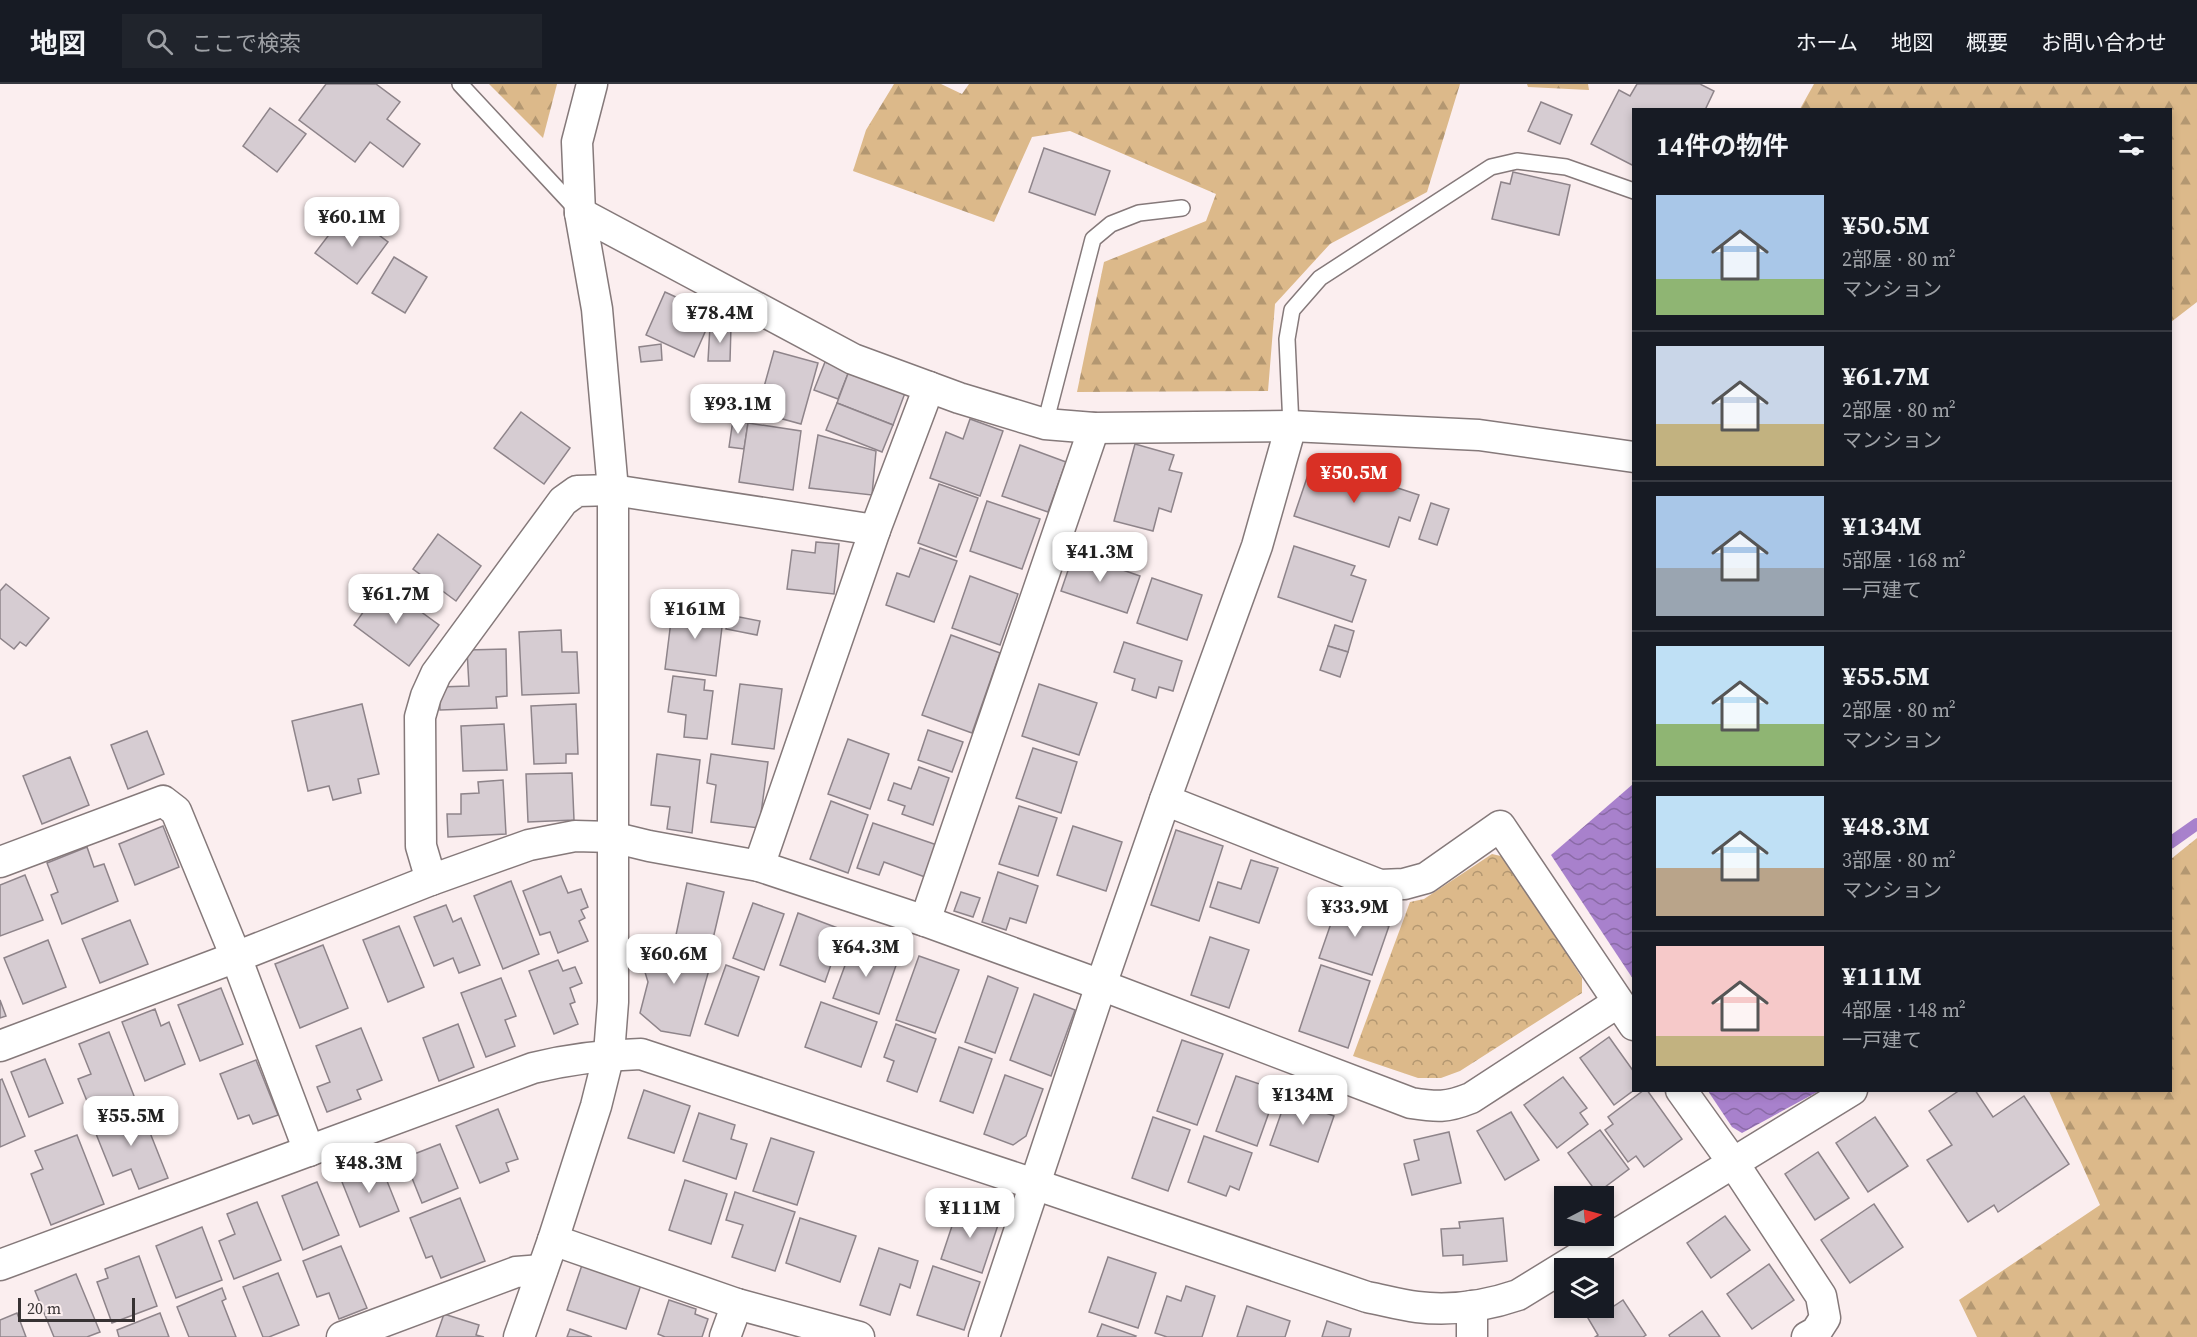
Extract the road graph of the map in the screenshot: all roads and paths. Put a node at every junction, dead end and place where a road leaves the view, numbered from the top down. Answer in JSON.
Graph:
{"nodes":[{"id":1,"x":460,"y":84,"type":"edge"},
{"id":2,"x":592,"y":84,"type":"edge"},
{"id":3,"x":1632,"y":190,"type":"edge"},
{"id":4,"x":1182,"y":208,"type":"dead end"},
{"id":5,"x":580,"y":213,"type":"junction"},
{"id":6,"x":929,"y":387,"type":"junction"},
{"id":7,"x":1045,"y":424,"type":"junction"},
{"id":8,"x":1291,"y":426,"type":"junction"},
{"id":9,"x":1094,"y":428,"type":"junction"},
{"id":10,"x":1632,"y":457,"type":"edge"},
{"id":11,"x":614,"y":490,"type":"junction"},
{"id":12,"x":875,"y":530,"type":"junction"},
{"id":13,"x":1165,"y":800,"type":"junction"},
{"id":14,"x":612,"y":837,"type":"junction"},
{"id":15,"x":2,"y":855,"type":"edge"},
{"id":16,"x":759,"y":866,"type":"junction"},
{"id":17,"x":431,"y":880,"type":"junction"},
{"id":18,"x":925,"y":921,"type":"junction"},
{"id":19,"x":236,"y":957,"type":"junction"},
{"id":20,"x":1101,"y":985,"type":"junction"},
{"id":21,"x":1625,"y":1014,"type":"edge"},
{"id":22,"x":0,"y":1046,"type":"edge"},
{"id":23,"x":609,"y":1054,"type":"junction"},
{"id":24,"x":1682,"y":1092,"type":"edge"},
{"id":25,"x":1849,"y":1092,"type":"edge"},
{"id":26,"x":309,"y":1151,"type":"junction"},
{"id":27,"x":1734,"y":1164,"type":"junction"},
{"id":28,"x":1034,"y":1184,"type":"junction"},
{"id":29,"x":554,"y":1240,"type":"junction"},
{"id":30,"x":0,"y":1266,"type":"edge"},
{"id":31,"x":542,"y":1270,"type":"junction"},
{"id":32,"x":737,"y":1304,"type":"junction"},
{"id":33,"x":1472,"y":1306,"type":"junction"},
{"id":34,"x":342,"y":1337,"type":"edge"},
{"id":35,"x":519,"y":1337,"type":"edge"},
{"id":36,"x":726,"y":1337,"type":"edge"},
{"id":37,"x":859,"y":1337,"type":"edge"},
{"id":38,"x":984,"y":1337,"type":"edge"},
{"id":39,"x":1472,"y":1337,"type":"edge"},
{"id":40,"x":1807,"y":1337,"type":"edge"}],
"edges":[{"from":1,"to":5,"type":"lane"},
{"from":2,"to":5,"type":"street"},
{"from":3,"to":8,"type":"lane"},
{"from":4,"to":7,"type":"lane"},
{"from":5,"to":6,"type":"street"},
{"from":5,"to":11,"type":"street"},
{"from":6,"to":7,"type":"street"},
{"from":6,"to":12,"type":"street"},
{"from":7,"to":9,"type":"street"},
{"from":8,"to":9,"type":"street"},
{"from":8,"to":10,"type":"street"},
{"from":8,"to":13,"type":"street"},
{"from":9,"to":18,"type":"street"},
{"from":11,"to":12,"type":"street"},
{"from":11,"to":14,"type":"street"},
{"from":11,"to":17,"type":"street"},
{"from":12,"to":16,"type":"street"},
{"from":13,"to":20,"type":"street"},
{"from":13,"to":21,"type":"street"},
{"from":14,"to":16,"type":"street"},
{"from":14,"to":17,"type":"street"},
{"from":14,"to":23,"type":"street"},
{"from":15,"to":19,"type":"street"},
{"from":16,"to":18,"type":"street"},
{"from":17,"to":19,"type":"street"},
{"from":18,"to":20,"type":"street"},
{"from":19,"to":22,"type":"street"},
{"from":19,"to":26,"type":"street"},
{"from":20,"to":21,"type":"street"},
{"from":20,"to":28,"type":"street"},
{"from":23,"to":26,"type":"street"},
{"from":23,"to":28,"type":"street"},
{"from":23,"to":29,"type":"street"},
{"from":24,"to":27,"type":"street"},
{"from":25,"to":27,"type":"street"},
{"from":26,"to":30,"type":"street"},
{"from":27,"to":33,"type":"street"},
{"from":27,"to":40,"type":"street"},
{"from":28,"to":33,"type":"street"},
{"from":28,"to":38,"type":"street"},
{"from":29,"to":31,"type":"street"},
{"from":29,"to":32,"type":"street"},
{"from":31,"to":34,"type":"street"},
{"from":31,"to":35,"type":"street"},
{"from":32,"to":36,"type":"street"},
{"from":32,"to":37,"type":"street"},
{"from":33,"to":39,"type":"street"}]}
